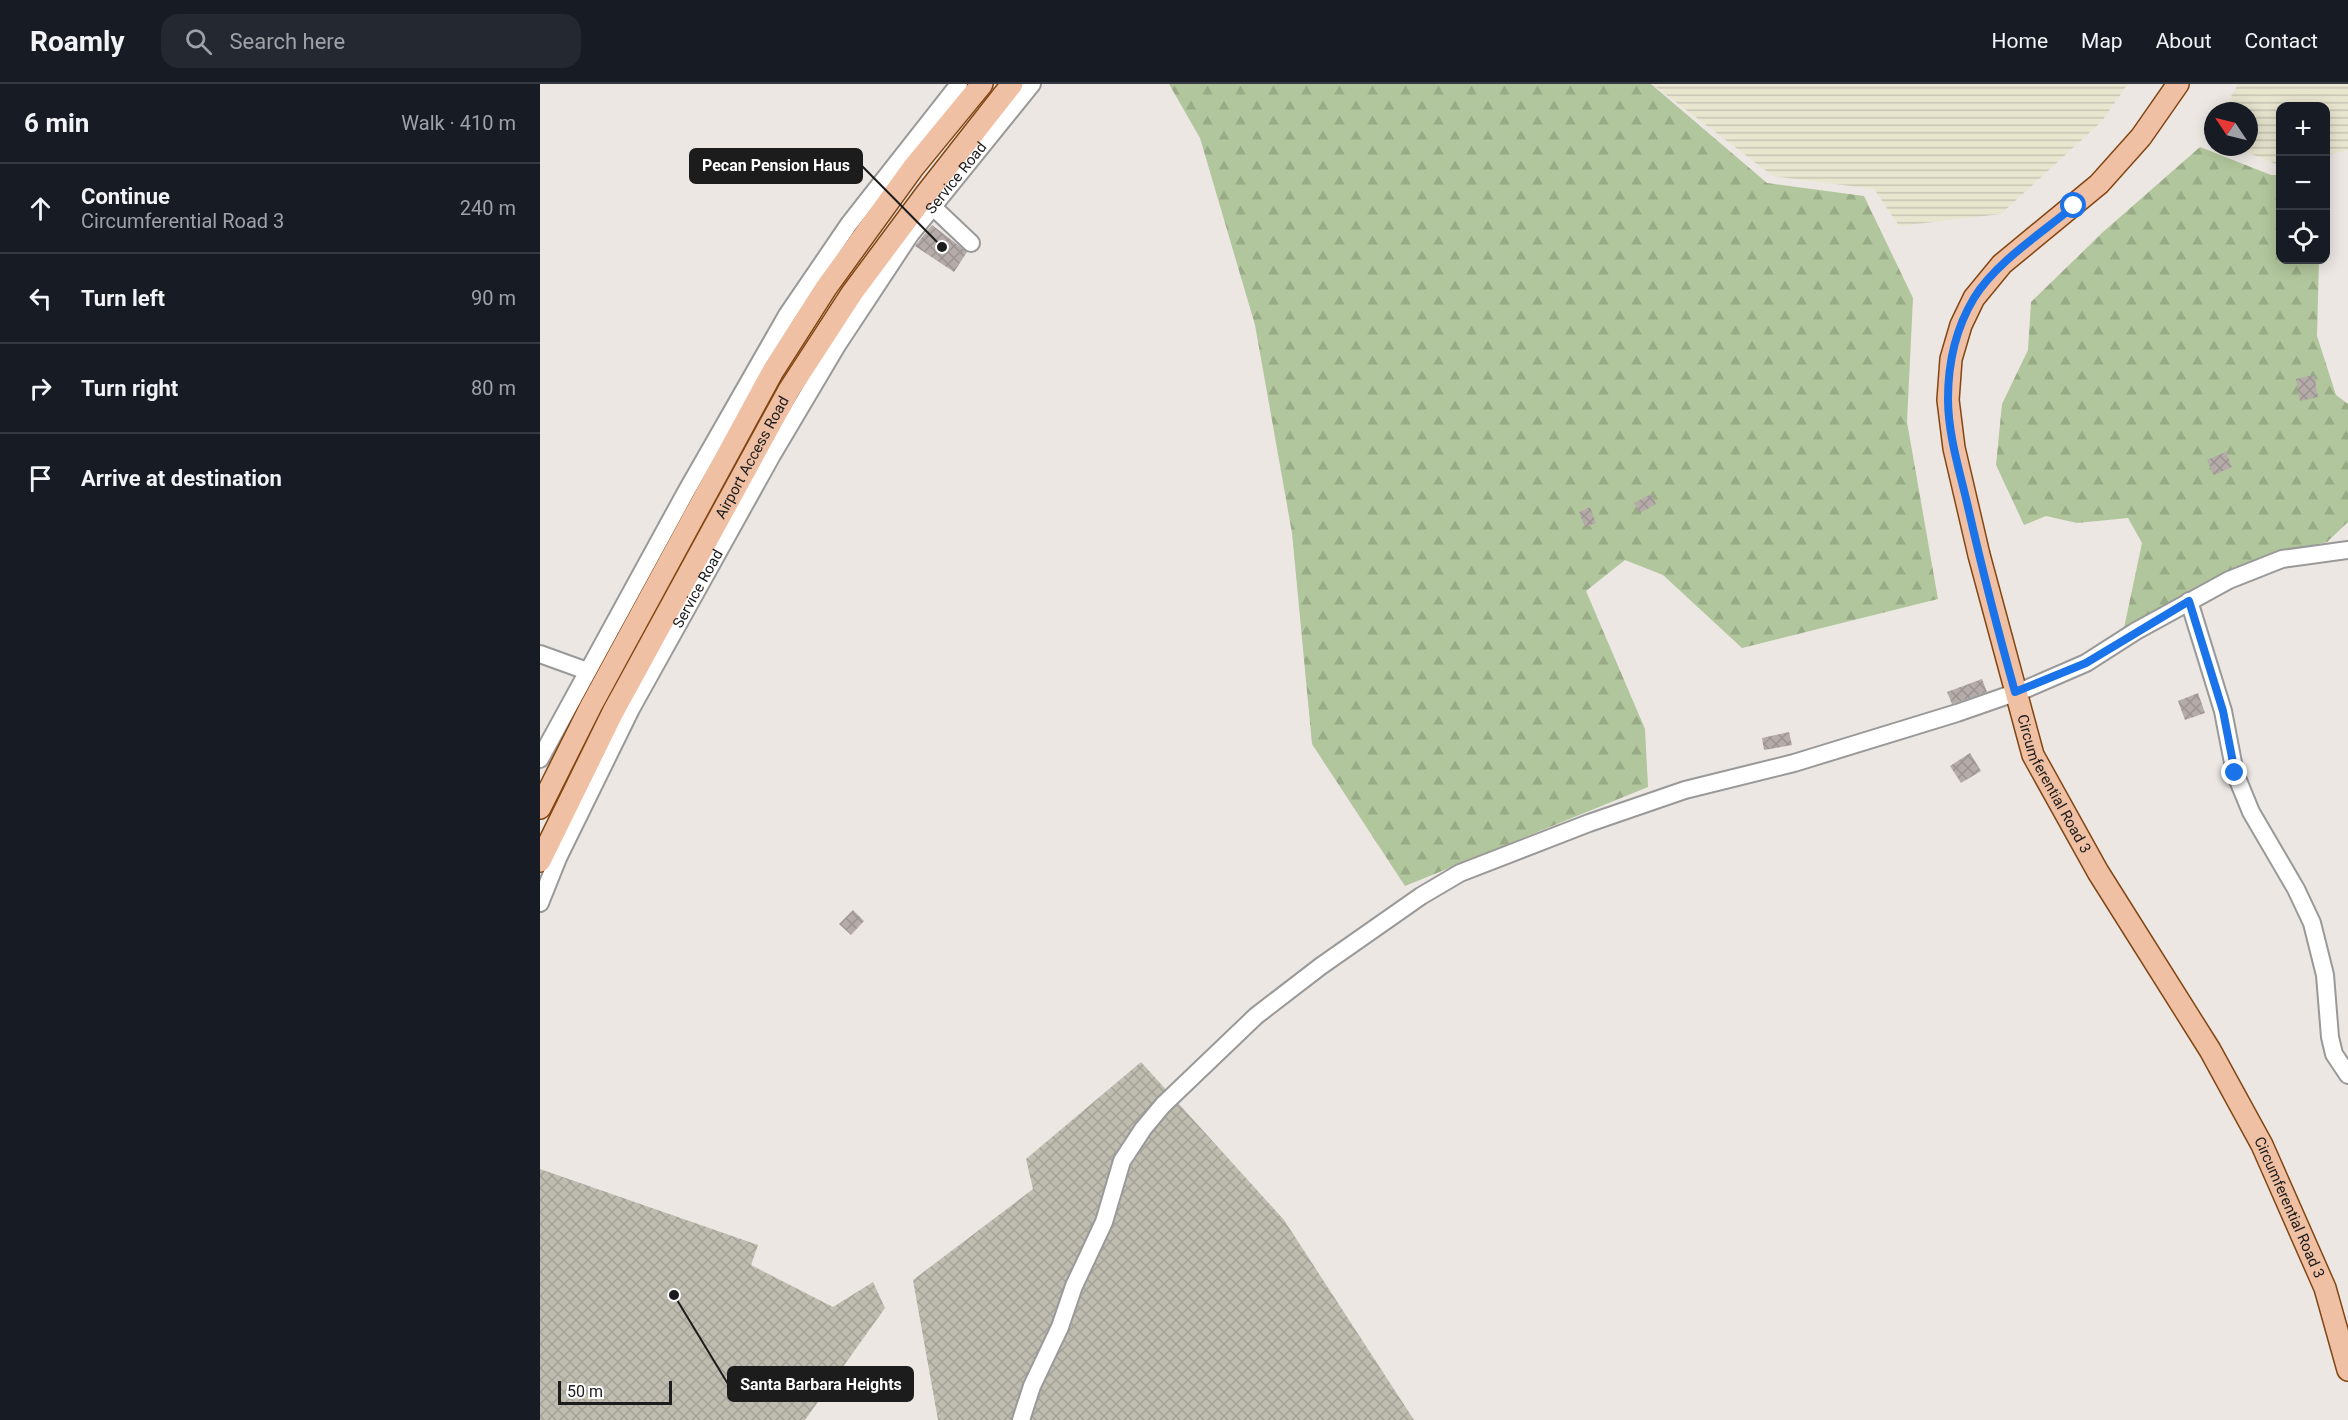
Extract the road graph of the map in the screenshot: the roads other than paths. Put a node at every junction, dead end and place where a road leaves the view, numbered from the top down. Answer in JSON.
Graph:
{"nodes":[{"id":1,"x":959,"y":84,"type":"edge"},
{"id":2,"x":982,"y":84,"type":"edge"},
{"id":3,"x":1011,"y":84,"type":"edge"},
{"id":4,"x":1032,"y":84,"type":"edge"},
{"id":5,"x":2178,"y":84,"type":"edge"},
{"id":6,"x":933,"y":207,"type":"junction"},
{"id":7,"x":972,"y":243,"type":"dead end"},
{"id":8,"x":2348,"y":550,"type":"edge"},
{"id":9,"x":652,"y":574,"type":"junction"},
{"id":10,"x":690,"y":586,"type":"junction"},
{"id":11,"x":2189,"y":601,"type":"junction"},
{"id":12,"x":540,"y":654,"type":"edge"},
{"id":13,"x":587,"y":670,"type":"junction"},
{"id":14,"x":2015,"y":692,"type":"junction"},
{"id":15,"x":540,"y":759,"type":"edge"},
{"id":16,"x":540,"y":808,"type":"edge"},
{"id":17,"x":540,"y":861,"type":"edge"},
{"id":18,"x":540,"y":903,"type":"edge"},
{"id":19,"x":2348,"y":1076,"type":"edge"},
{"id":20,"x":2348,"y":1370,"type":"edge"},
{"id":21,"x":1021,"y":1420,"type":"edge"}],
"edges":[{"from":1,"to":9,"type":"street"},
{"from":2,"to":9,"type":"main road","name":"Airport Access Road"},
{"from":3,"to":10,"type":"main road","name":"Airport Access Road"},
{"from":4,"to":6,"type":"street","name":"Service Road"},
{"from":5,"to":14,"type":"main road","name":"Circumferential Road 3"},
{"from":6,"to":7,"type":"street"},
{"from":6,"to":10,"type":"street","name":"Service Road"},
{"from":8,"to":11,"type":"street"},
{"from":9,"to":13,"type":"street"},
{"from":9,"to":16,"type":"main road","name":"Airport Access Road"},
{"from":10,"to":17,"type":"main road","name":"Airport Access Road"},
{"from":10,"to":18,"type":"street","name":"Service Road"},
{"from":11,"to":14,"type":"street"},
{"from":11,"to":19,"type":"street"},
{"from":12,"to":13,"type":"street"},
{"from":13,"to":15,"type":"street"},
{"from":14,"to":20,"type":"main road","name":"Circumferential Road 3"},
{"from":14,"to":21,"type":"street"}]}
